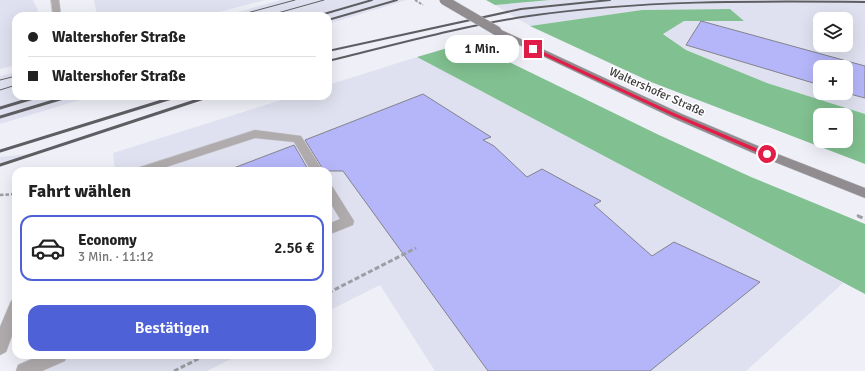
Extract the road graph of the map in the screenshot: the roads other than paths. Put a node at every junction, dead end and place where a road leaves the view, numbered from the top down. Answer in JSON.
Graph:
{"nodes":[{"id":1,"x":55,"y":0,"type":"edge"},
{"id":2,"x":444,"y":0,"type":"edge"},
{"id":3,"x":56,"y":12,"type":"edge"},
{"id":4,"x":153,"y":167,"type":"edge"},
{"id":5,"x":314,"y":167,"type":"edge"},
{"id":6,"x":865,"y":193,"type":"edge"},
{"id":7,"x":332,"y":195,"type":"edge"},
{"id":8,"x":332,"y":228,"type":"edge"},
{"id":9,"x":12,"y":316,"type":"edge"},
{"id":10,"x":0,"y":347,"type":"edge"},
{"id":11,"x":50,"y":359,"type":"edge"},
{"id":12,"x":24,"y":371,"type":"edge"}],
"edges":[{"from":1,"to":3,"type":"street"},
{"from":2,"to":6,"type":"main road","name":"Waltershofer Straße","bridge":true},
{"from":4,"to":5,"type":"street"},
{"from":7,"to":8,"type":"street"},
{"from":9,"to":10,"type":"street"},
{"from":11,"to":12,"type":"street"}]}
